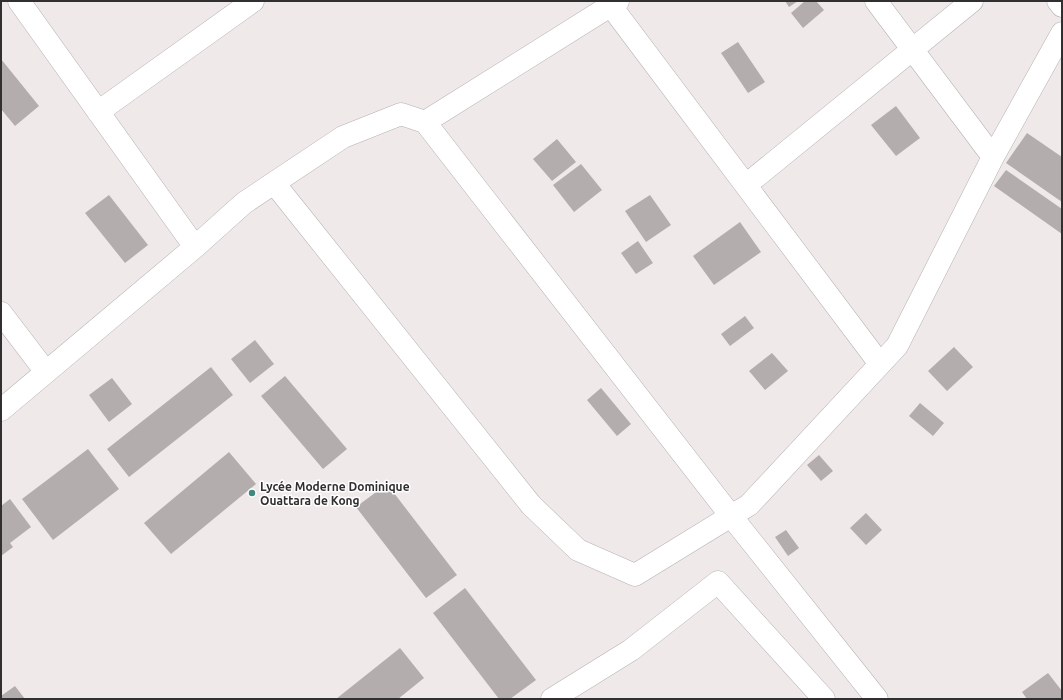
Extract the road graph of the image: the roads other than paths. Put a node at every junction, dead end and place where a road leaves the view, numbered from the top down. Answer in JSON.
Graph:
{"nodes":[{"id":1,"x":19,"y":1,"type":"edge"},
{"id":2,"x":253,"y":1,"type":"edge"},
{"id":3,"x":876,"y":1,"type":"edge"},
{"id":4,"x":972,"y":1,"type":"edge"},
{"id":5,"x":1058,"y":1,"type":"edge"},
{"id":6,"x":615,"y":4,"type":"edge"},
{"id":7,"x":1062,"y":6,"type":"edge"},
{"id":8,"x":1062,"y":33,"type":"edge"},
{"id":9,"x":912,"y":49,"type":"junction"},
{"id":10,"x":98,"y":112,"type":"junction"},
{"id":11,"x":425,"y":122,"type":"junction"},
{"id":12,"x":993,"y":157,"type":"junction"},
{"id":13,"x":274,"y":183,"type":"junction"},
{"id":14,"x":746,"y":185,"type":"junction"},
{"id":15,"x":195,"y":247,"type":"junction"},
{"id":16,"x":1,"y":313,"type":"edge"},
{"id":17,"x":880,"y":364,"type":"junction"},
{"id":18,"x":46,"y":372,"type":"junction"},
{"id":19,"x":1,"y":410,"type":"edge"},
{"id":20,"x":731,"y":516,"type":"junction"},
{"id":21,"x":552,"y":699,"type":"edge"},
{"id":22,"x":824,"y":699,"type":"edge"},
{"id":23,"x":877,"y":699,"type":"edge"}],
"edges":[{"from":1,"to":10,"type":"street"},
{"from":2,"to":10,"type":"street"},
{"from":3,"to":9,"type":"street"},
{"from":4,"to":9,"type":"street"},
{"from":5,"to":7,"type":"street"},
{"from":6,"to":11,"type":"street"},
{"from":6,"to":14,"type":"street"},
{"from":8,"to":12,"type":"street"},
{"from":9,"to":12,"type":"street"},
{"from":9,"to":14,"type":"street"},
{"from":10,"to":15,"type":"street"},
{"from":11,"to":13,"type":"street"},
{"from":11,"to":20,"type":"street"},
{"from":12,"to":17,"type":"street"},
{"from":13,"to":15,"type":"street"},
{"from":13,"to":20,"type":"street"},
{"from":14,"to":17,"type":"street"},
{"from":15,"to":18,"type":"street"},
{"from":16,"to":18,"type":"street"},
{"from":17,"to":20,"type":"street"},
{"from":18,"to":19,"type":"street"},
{"from":20,"to":23,"type":"street"},
{"from":21,"to":22,"type":"street"}]}
